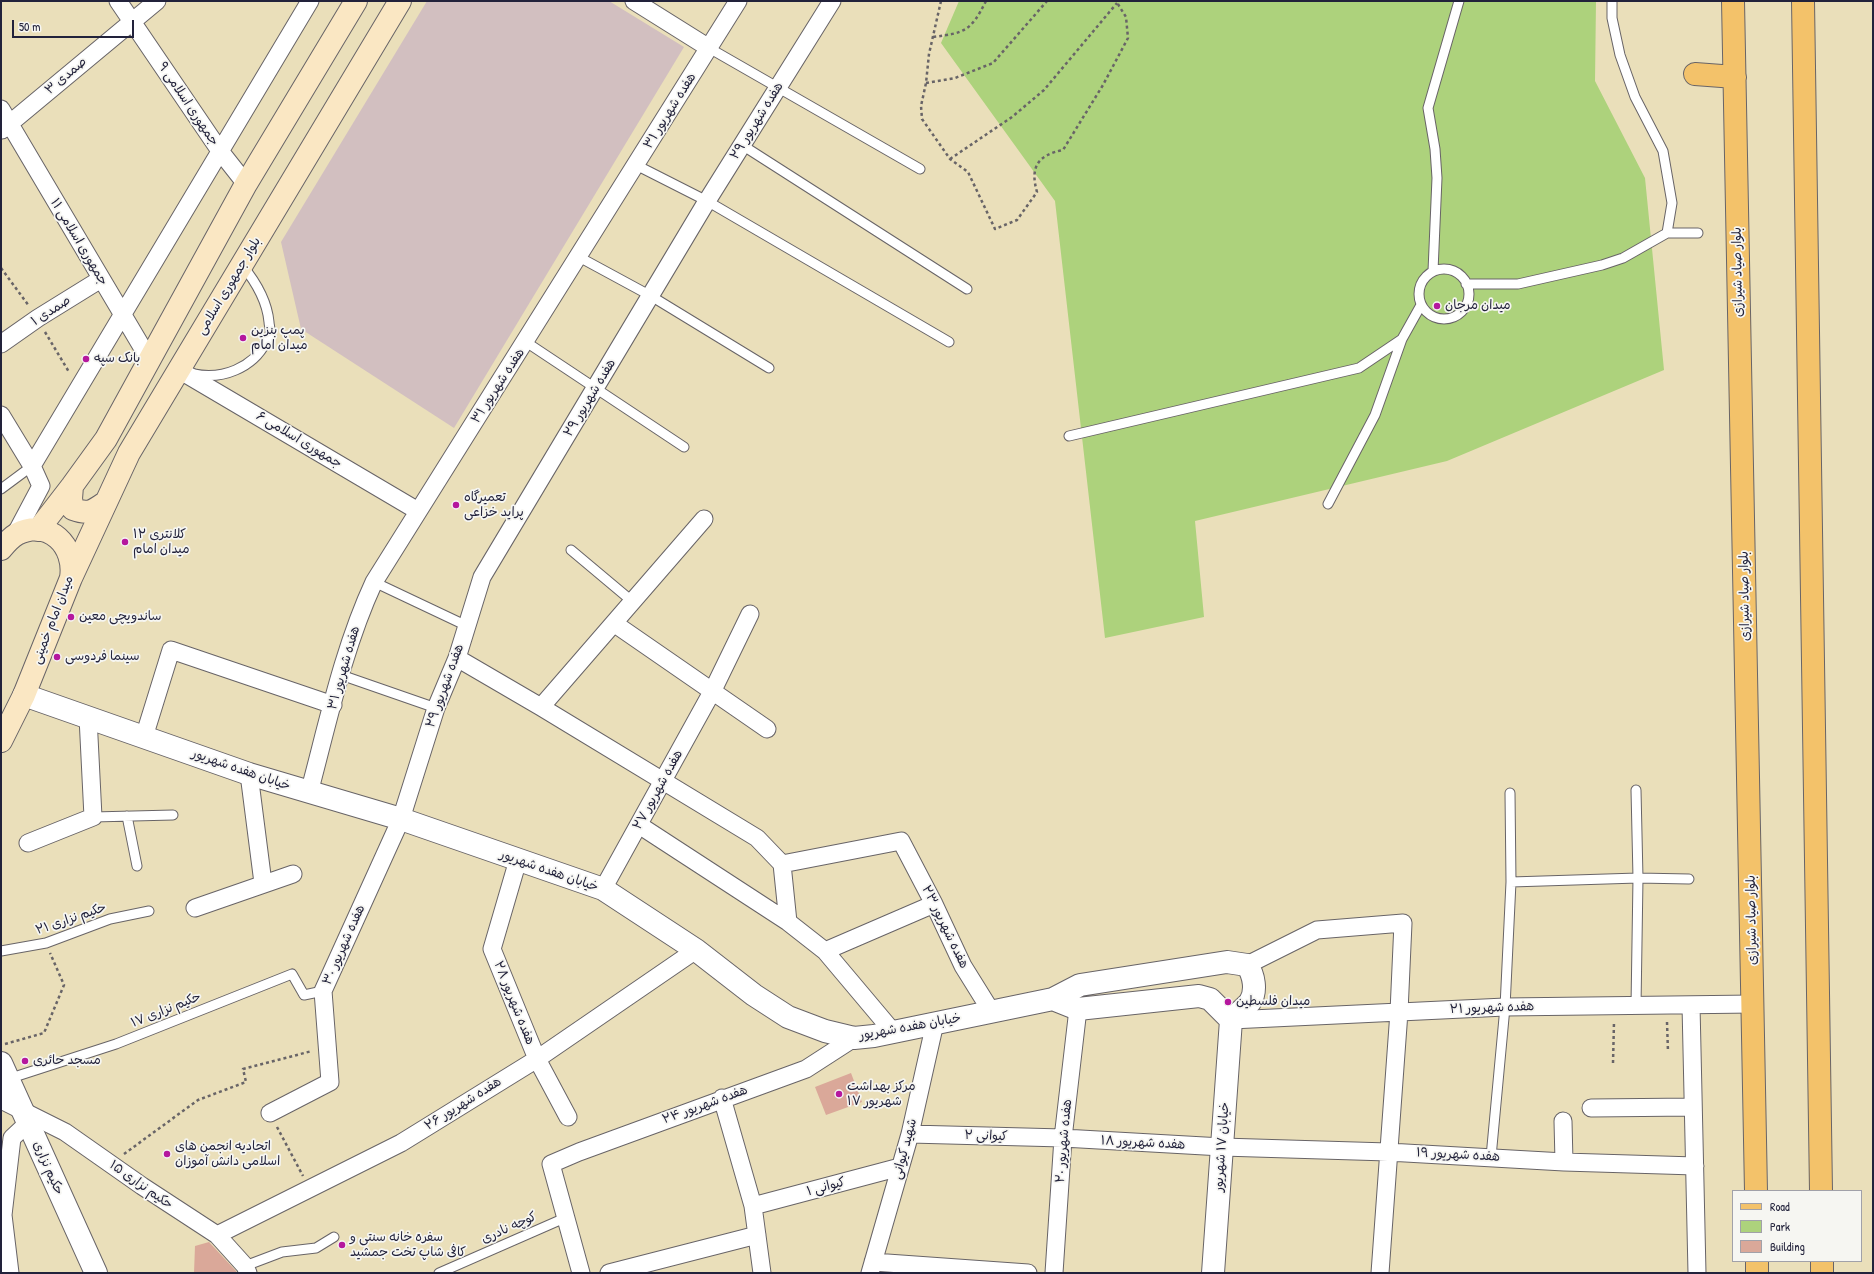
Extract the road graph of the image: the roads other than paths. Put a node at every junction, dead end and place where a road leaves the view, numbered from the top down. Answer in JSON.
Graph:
{"nodes":[{"id":1,"x":118,"y":1,"type":"edge"},
{"id":2,"x":157,"y":1,"type":"edge"},
{"id":3,"x":310,"y":1,"type":"edge"},
{"id":4,"x":356,"y":1,"type":"edge"},
{"id":5,"x":400,"y":1,"type":"edge"},
{"id":6,"x":634,"y":1,"type":"edge"},
{"id":7,"x":738,"y":1,"type":"edge"},
{"id":8,"x":832,"y":1,"type":"edge"},
{"id":9,"x":1459,"y":1,"type":"edge"},
{"id":10,"x":1612,"y":1,"type":"edge"},
{"id":11,"x":1733,"y":1,"type":"edge"},
{"id":12,"x":1803,"y":1,"type":"edge"},
{"id":13,"x":132,"y":21,"type":"junction"},
{"id":14,"x":709,"y":48,"type":"junction"},
{"id":15,"x":1695,"y":74,"type":"dead end"},
{"id":16,"x":1735,"y":77,"type":"junction"},
{"id":17,"x":778,"y":88,"type":"junction"},
{"id":18,"x":4,"y":121,"type":"edge"},
{"id":19,"x":742,"y":145,"type":"junction"},
{"id":20,"x":220,"y":151,"type":"junction"},
{"id":21,"x":636,"y":165,"type":"junction"},
{"id":22,"x":920,"y":170,"type":"dead end"},
{"id":23,"x":246,"y":184,"type":"junction"},
{"id":24,"x":707,"y":201,"type":"junction"},
{"id":25,"x":1667,"y":233,"type":"junction"},
{"id":26,"x":1698,"y":233,"type":"dead end"},
{"id":27,"x":579,"y":257,"type":"junction"},
{"id":28,"x":242,"y":265,"type":"junction"},
{"id":29,"x":1433,"y":272,"type":"junction"},
{"id":30,"x":101,"y":279,"type":"junction"},
{"id":31,"x":1466,"y":284,"type":"junction"},
{"id":32,"x":967,"y":289,"type":"dead end"},
{"id":33,"x":651,"y":296,"type":"junction"},
{"id":34,"x":1421,"y":305,"type":"junction"},
{"id":35,"x":122,"y":314,"type":"junction"},
{"id":36,"x":1402,"y":339,"type":"junction"},
{"id":37,"x":526,"y":342,"type":"junction"},
{"id":38,"x":949,"y":342,"type":"dead end"},
{"id":39,"x":1,"y":344,"type":"edge"},
{"id":40,"x":149,"y":359,"type":"junction"},
{"id":41,"x":769,"y":368,"type":"dead end"},
{"id":42,"x":179,"y":370,"type":"junction"},
{"id":43,"x":596,"y":388,"type":"junction"},
{"id":44,"x":1,"y":415,"type":"edge"},
{"id":45,"x":1069,"y":436,"type":"dead end"},
{"id":46,"x":684,"y":447,"type":"dead end"},
{"id":47,"x":32,"y":466,"type":"junction"},
{"id":48,"x":72,"y":486,"type":"junction"},
{"id":49,"x":1,"y":489,"type":"edge"},
{"id":50,"x":106,"y":502,"type":"junction"},
{"id":51,"x":1328,"y":504,"type":"dead end"},
{"id":52,"x":418,"y":511,"type":"junction"},
{"id":53,"x":704,"y":519,"type":"dead end"},
{"id":54,"x":38,"y":530,"type":"junction"},
{"id":55,"x":7,"y":542,"type":"edge"},
{"id":56,"x":571,"y":550,"type":"dead end"},
{"id":57,"x":71,"y":578,"type":"junction"},
{"id":58,"x":374,"y":582,"type":"junction"},
{"id":59,"x":633,"y":602,"type":"junction"},
{"id":60,"x":750,"y":614,"type":"dead end"},
{"id":61,"x":615,"y":624,"type":"junction"},
{"id":62,"x":466,"y":626,"type":"junction"},
{"id":63,"x":457,"y":658,"type":"junction"},
{"id":64,"x":341,"y":675,"type":"junction"},
{"id":65,"x":713,"y":690,"type":"junction"},
{"id":66,"x":24,"y":695,"type":"junction"},
{"id":67,"x":333,"y":705,"type":"junction"},
{"id":68,"x":541,"y":707,"type":"junction"},
{"id":69,"x":436,"y":708,"type":"junction"},
{"id":70,"x":88,"y":717,"type":"junction"},
{"id":71,"x":767,"y":729,"type":"dead end"},
{"id":72,"x":144,"y":737,"type":"junction"},
{"id":73,"x":1,"y":741,"type":"edge"},
{"id":74,"x":249,"y":774,"type":"junction"},
{"id":75,"x":663,"y":782,"type":"junction"},
{"id":76,"x":1636,"y":790,"type":"dead end"},
{"id":77,"x":309,"y":793,"type":"junction"},
{"id":78,"x":1510,"y":793,"type":"dead end"},
{"id":79,"x":174,"y":815,"type":"dead end"},
{"id":80,"x":127,"y":816,"type":"junction"},
{"id":81,"x":93,"y":817,"type":"junction"},
{"id":82,"x":400,"y":819,"type":"junction"},
{"id":83,"x":639,"y":825,"type":"junction"},
{"id":84,"x":28,"y":843,"type":"dead end"},
{"id":85,"x":518,"y":860,"type":"junction"},
{"id":86,"x":782,"y":864,"type":"junction"},
{"id":87,"x":137,"y":866,"type":"dead end"},
{"id":88,"x":293,"y":874,"type":"dead end"},
{"id":89,"x":1638,"y":878,"type":"junction"},
{"id":90,"x":1689,"y":879,"type":"dead end"},
{"id":91,"x":1511,"y":882,"type":"junction"},
{"id":92,"x":263,"y":883,"type":"junction"},
{"id":93,"x":603,"y":889,"type":"junction"},
{"id":94,"x":934,"y":904,"type":"junction"},
{"id":95,"x":195,"y":908,"type":"dead end"},
{"id":96,"x":149,"y":911,"type":"dead end"},
{"id":97,"x":788,"y":922,"type":"junction"},
{"id":98,"x":696,"y":950,"type":"junction"},
{"id":99,"x":825,"y":951,"type":"junction"},
{"id":100,"x":1,"y":952,"type":"edge"},
{"id":101,"x":1246,"y":965,"type":"junction"},
{"id":102,"x":322,"y":991,"type":"junction"},
{"id":103,"x":1053,"y":999,"type":"junction"},
{"id":104,"x":1754,"y":1004,"type":"junction"},
{"id":105,"x":1691,"y":1005,"type":"junction"},
{"id":106,"x":1636,"y":1006,"type":"junction"},
{"id":107,"x":1506,"y":1007,"type":"junction"},
{"id":108,"x":1078,"y":1009,"type":"junction"},
{"id":109,"x":991,"y":1011,"type":"junction"},
{"id":110,"x":1399,"y":1012,"type":"junction"},
{"id":111,"x":1231,"y":1020,"type":"junction"},
{"id":112,"x":935,"y":1024,"type":"junction"},
{"id":113,"x":894,"y":1032,"type":"junction"},
{"id":114,"x":854,"y":1038,"type":"junction"},
{"id":115,"x":537,"y":1059,"type":"junction"},
{"id":116,"x":4,"y":1071,"type":"edge"},
{"id":117,"x":722,"y":1098,"type":"junction"},
{"id":118,"x":1,"y":1100,"type":"edge"},
{"id":119,"x":1693,"y":1107,"type":"junction"},
{"id":120,"x":1591,"y":1108,"type":"dead end"},
{"id":121,"x":270,"y":1113,"type":"road end"},
{"id":122,"x":25,"y":1116,"type":"junction"},
{"id":123,"x":568,"y":1117,"type":"dead end"},
{"id":124,"x":1563,"y":1121,"type":"dead end"},
{"id":125,"x":910,"y":1134,"type":"junction"},
{"id":126,"x":1063,"y":1138,"type":"junction"},
{"id":127,"x":1222,"y":1147,"type":"junction"},
{"id":128,"x":1388,"y":1152,"type":"junction"},
{"id":129,"x":1491,"y":1157,"type":"junction"},
{"id":130,"x":1564,"y":1162,"type":"junction"},
{"id":131,"x":1695,"y":1166,"type":"junction"},
{"id":132,"x":900,"y":1167,"type":"junction"},
{"id":133,"x":1756,"y":1190,"type":"edge"},
{"id":134,"x":1821,"y":1190,"type":"edge"},
{"id":135,"x":3,"y":1198,"type":"edge"},
{"id":136,"x":753,"y":1206,"type":"junction"},
{"id":137,"x":567,"y":1217,"type":"junction"},
{"id":138,"x":217,"y":1235,"type":"junction"},
{"id":139,"x":757,"y":1235,"type":"junction"},
{"id":140,"x":334,"y":1237,"type":"dead end"},
{"id":141,"x":1757,"y":1262,"type":"edge"},
{"id":142,"x":1822,"y":1262,"type":"edge"},
{"id":143,"x":872,"y":1268,"type":"edge"},
{"id":144,"x":246,"y":1269,"type":"edge"},
{"id":145,"x":10,"y":1271,"type":"edge"},
{"id":146,"x":96,"y":1273,"type":"edge"},
{"id":147,"x":440,"y":1273,"type":"edge"},
{"id":148,"x":581,"y":1273,"type":"edge"},
{"id":149,"x":609,"y":1273,"type":"edge"},
{"id":150,"x":762,"y":1273,"type":"edge"},
{"id":151,"x":1028,"y":1273,"type":"edge"},
{"id":152,"x":1054,"y":1273,"type":"edge"},
{"id":153,"x":1213,"y":1273,"type":"edge"},
{"id":154,"x":1380,"y":1273,"type":"edge"},
{"id":155,"x":1697,"y":1273,"type":"edge"},
{"id":156,"x":1757,"y":1273,"type":"edge"},
{"id":157,"x":1822,"y":1273,"type":"edge"}],
"edges":[{"from":1,"to":13,"type":"street","name":"جمهوری اسلامی ۹"},
{"from":2,"to":13,"type":"street","name":"صمدی ۳"},
{"from":3,"to":20,"type":"street"},
{"from":4,"to":23,"type":"main road"},
{"from":5,"to":28,"type":"main road","name":"بلوار جمهوری اسلامی"},
{"from":6,"to":14,"type":"street"},
{"from":7,"to":14,"type":"street","name":"هفده شهریور ۳۱"},
{"from":8,"to":17,"type":"street","name":"هفده شهریور ۲۹"},
{"from":9,"to":29,"type":"lane"},
{"from":10,"to":25,"type":"lane"},
{"from":11,"to":16,"type":"main road","name":"بلوار صیاد شیرازی"},
{"from":12,"to":134,"type":"main road"},
{"from":13,"to":18,"type":"street","name":"صمدی ۳"},
{"from":13,"to":20,"type":"street","name":"جمهوری اسلامی ۹"},
{"from":14,"to":17,"type":"lane"},
{"from":14,"to":21,"type":"street","name":"هفده شهریور ۳۱"},
{"from":15,"to":16,"type":"main road"},
{"from":16,"to":104,"type":"main road","name":"بلوار صیاد شیرازی"},
{"from":17,"to":19,"type":"street","name":"هفده شهریور ۲۹"},
{"from":17,"to":22,"type":"lane"},
{"from":18,"to":30,"type":"street","name":"جمهوری اسلامی ۱۱"},
{"from":19,"to":24,"type":"street","name":"هفده شهریور ۲۹"},
{"from":19,"to":32,"type":"lane"},
{"from":20,"to":23,"type":"street","name":"جمهوری اسلامی ۹"},
{"from":20,"to":35,"type":"street"},
{"from":21,"to":24,"type":"lane"},
{"from":21,"to":27,"type":"street","name":"هفده شهریور ۳۱"},
{"from":23,"to":40,"type":"main road"},
{"from":24,"to":33,"type":"street","name":"هفده شهریور ۲۹"},
{"from":24,"to":38,"type":"lane"},
{"from":25,"to":26,"type":"lane"},
{"from":25,"to":31,"type":"lane"},
{"from":27,"to":33,"type":"lane"},
{"from":27,"to":37,"type":"street","name":"هفده شهریور ۳۱"},
{"from":28,"to":42,"type":"main road","name":"بلوار جمهوری اسلامی"},
{"from":28,"to":42,"type":"lane"},
{"from":29,"to":31,"type":"lane"},
{"from":29,"to":34,"type":"lane"},
{"from":30,"to":35,"type":"street","name":"جمهوری اسلامی ۱۱"},
{"from":30,"to":39,"type":"street","name":"صمدی ۱"},
{"from":31,"to":34,"type":"lane"},
{"from":33,"to":41,"type":"lane"},
{"from":33,"to":43,"type":"street","name":"هفده شهریور ۲۹"},
{"from":34,"to":36,"type":"lane"},
{"from":35,"to":40,"type":"street","name":"جمهوری اسلامی ۱۱"},
{"from":35,"to":47,"type":"street"},
{"from":36,"to":45,"type":"lane"},
{"from":36,"to":51,"type":"lane"},
{"from":37,"to":43,"type":"lane"},
{"from":37,"to":52,"type":"street","name":"هفده شهریور ۳۱"},
{"from":40,"to":48,"type":"main road"},
{"from":42,"to":50,"type":"main road","name":"بلوار جمهوری اسلامی"},
{"from":42,"to":52,"type":"street","name":"جمهوری اسلامی ۶"},
{"from":43,"to":46,"type":"lane"},
{"from":43,"to":62,"type":"street","name":"هفده شهریور ۲۹"},
{"from":44,"to":47,"type":"street"},
{"from":47,"to":49,"type":"lane"},
{"from":47,"to":55,"type":"street"},
{"from":48,"to":50,"type":"main road"},
{"from":48,"to":54,"type":"main road"},
{"from":50,"to":57,"type":"main road","name":"بلوار جمهوری اسلامی"},
{"from":52,"to":58,"type":"street","name":"هفده شهریور ۳۱"},
{"from":53,"to":59,"type":"street"},
{"from":54,"to":55,"type":"main road"},
{"from":54,"to":57,"type":"main road","name":"میدان امام خمینی"},
{"from":56,"to":59,"type":"lane"},
{"from":57,"to":66,"type":"main road","name":"میدان امام خمینی"},
{"from":58,"to":62,"type":"lane"},
{"from":58,"to":64,"type":"street","name":"هفده شهریور ۳۱"},
{"from":59,"to":61,"type":"street"},
{"from":60,"to":65,"type":"street","name":"هفده شهریور ۲۷"},
{"from":61,"to":65,"type":"street"},
{"from":61,"to":68,"type":"street"},
{"from":62,"to":63,"type":"street","name":"هفده شهریور ۲۹"},
{"from":63,"to":68,"type":"street"},
{"from":63,"to":69,"type":"street","name":"هفده شهریور ۲۹"},
{"from":64,"to":67,"type":"street","name":"هفده شهریور ۳۱"},
{"from":64,"to":69,"type":"lane"},
{"from":65,"to":71,"type":"street"},
{"from":65,"to":75,"type":"street","name":"هفده شهریور ۲۷"},
{"from":66,"to":70,"type":"street","name":"خیابان هفده شهریور"},
{"from":66,"to":73,"type":"main road","name":"میدان امام خمینی"},
{"from":67,"to":72,"type":"street"},
{"from":67,"to":77,"type":"street","name":"هفده شهریور ۳۱"},
{"from":68,"to":75,"type":"street"},
{"from":69,"to":82,"type":"street","name":"هفده شهریور ۲۹"},
{"from":70,"to":72,"type":"street","name":"خیابان هفده شهریور"},
{"from":70,"to":81,"type":"street"},
{"from":72,"to":74,"type":"street","name":"خیابان هفده شهریور"},
{"from":74,"to":77,"type":"street","name":"خیابان هفده شهریور"},
{"from":74,"to":92,"type":"street"},
{"from":75,"to":83,"type":"street","name":"هفده شهریور ۲۷"},
{"from":75,"to":86,"type":"street"},
{"from":76,"to":89,"type":"lane"},
{"from":77,"to":82,"type":"street","name":"خیابان هفده شهریور"},
{"from":78,"to":91,"type":"lane"},
{"from":79,"to":80,"type":"lane"},
{"from":80,"to":81,"type":"lane"},
{"from":80,"to":87,"type":"lane"},
{"from":81,"to":84,"type":"street"},
{"from":82,"to":85,"type":"street","name":"خیابان هفده شهریور"},
{"from":82,"to":102,"type":"street","name":"هفده شهریور ۳۰"},
{"from":83,"to":93,"type":"street","name":"هفده شهریور ۲۷"},
{"from":83,"to":97,"type":"street"},
{"from":85,"to":93,"type":"street","name":"خیابان هفده شهریور"},
{"from":85,"to":115,"type":"street","name":"هفده شهریور ۲۸"},
{"from":86,"to":94,"type":"street","name":"هفده شهریور ۲۳"},
{"from":86,"to":97,"type":"street"},
{"from":88,"to":92,"type":"street"},
{"from":89,"to":90,"type":"lane"},
{"from":89,"to":91,"type":"lane"},
{"from":89,"to":106,"type":"lane"},
{"from":91,"to":107,"type":"lane"},
{"from":92,"to":95,"type":"street"},
{"from":93,"to":98,"type":"street","name":"خیابان هفده شهریور"},
{"from":94,"to":99,"type":"street"},
{"from":94,"to":109,"type":"street","name":"هفده شهریور ۲۳"},
{"from":96,"to":100,"type":"lane","name":"حکیم نزاری ۲۱"},
{"from":97,"to":99,"type":"street"},
{"from":98,"to":114,"type":"street","name":"خیابان هفده شهریور"},
{"from":98,"to":115,"type":"street","name":"هفده شهریور ۲۶"},
{"from":99,"to":113,"type":"street"},
{"from":101,"to":103,"type":"street"},
{"from":101,"to":110,"type":"street"},
{"from":101,"to":111,"type":"street"},
{"from":102,"to":116,"type":"lane","name":"حکیم نزاری ۱۷"},
{"from":102,"to":121,"type":"street","name":"هفده شهریور ۳۰"},
{"from":103,"to":108,"type":"street"},
{"from":103,"to":109,"type":"street","name":"خیابان هفده شهریور"},
{"from":104,"to":105,"type":"street","name":"هفده شهریور ۲۱"},
{"from":104,"to":133,"type":"main road","name":"بلوار صیاد شیرازی"},
{"from":105,"to":106,"type":"street","name":"هفده شهریور ۲۱"},
{"from":105,"to":119,"type":"street"},
{"from":106,"to":107,"type":"street","name":"هفده شهریور ۲۱"},
{"from":107,"to":110,"type":"street","name":"هفده شهریور ۲۱"},
{"from":107,"to":129,"type":"lane"},
{"from":108,"to":111,"type":"street"},
{"from":108,"to":126,"type":"street","name":"هفده شهریور ۲۰"},
{"from":109,"to":112,"type":"street","name":"خیابان هفده شهریور"},
{"from":110,"to":111,"type":"street","name":"هفده شهریور ۲۱"},
{"from":110,"to":128,"type":"street"},
{"from":111,"to":127,"type":"street","name":"خیابان ۱۷ شهریور"},
{"from":112,"to":113,"type":"street","name":"خیابان هفده شهریور"},
{"from":112,"to":125,"type":"street","name":"شهید کیوانی"},
{"from":113,"to":114,"type":"street","name":"خیابان هفده شهریور"},
{"from":114,"to":117,"type":"street","name":"هفده شهریور ۲۴"},
{"from":115,"to":123,"type":"street","name":"هفده شهریور ۲۸"},
{"from":115,"to":138,"type":"street","name":"هفده شهریور ۲۶"},
{"from":116,"to":122,"type":"street","name":"حکیم نزاری"},
{"from":117,"to":136,"type":"street"},
{"from":117,"to":137,"type":"street","name":"هفده شهریور ۲۴"},
{"from":118,"to":122,"type":"street","name":"حکیم نزاری ۱۵"},
{"from":119,"to":120,"type":"street"},
{"from":119,"to":131,"type":"street"},
{"from":122,"to":135,"type":"street"},
{"from":122,"to":138,"type":"street","name":"حکیم نزاری ۱۵"},
{"from":122,"to":146,"type":"street","name":"حکیم نزاری"},
{"from":124,"to":130,"type":"street"},
{"from":125,"to":126,"type":"street","name":"کیوانی ۲"},
{"from":125,"to":132,"type":"street","name":"شهید کیوانی"},
{"from":126,"to":127,"type":"street","name":"هفده شهریور ۱۸"},
{"from":126,"to":152,"type":"street","name":"هفده شهریور ۲۰"},
{"from":127,"to":128,"type":"street","name":"هفده شهریور ۱۹"},
{"from":127,"to":153,"type":"street","name":"خیابان ۱۷ شهریور"},
{"from":128,"to":129,"type":"street","name":"هفده شهریور ۱۹"},
{"from":128,"to":154,"type":"street"},
{"from":129,"to":130,"type":"street","name":"هفده شهریور ۱۹"},
{"from":130,"to":131,"type":"street","name":"هفده شهریور ۱۹"},
{"from":131,"to":155,"type":"street"},
{"from":132,"to":136,"type":"street","name":"کیوانی ۱"},
{"from":132,"to":143,"type":"street","name":"شهید کیوانی"},
{"from":135,"to":145,"type":"street"},
{"from":136,"to":139,"type":"street"},
{"from":137,"to":147,"type":"lane","name":"کوچه نادری"},
{"from":137,"to":148,"type":"street"},
{"from":138,"to":144,"type":"street","name":"حکیم نزاری ۱۵"},
{"from":139,"to":149,"type":"street"},
{"from":139,"to":150,"type":"street"},
{"from":140,"to":144,"type":"lane"},
{"from":141,"to":156,"type":"main road"},
{"from":142,"to":157,"type":"main road"},
{"from":143,"to":151,"type":"street"}]}
